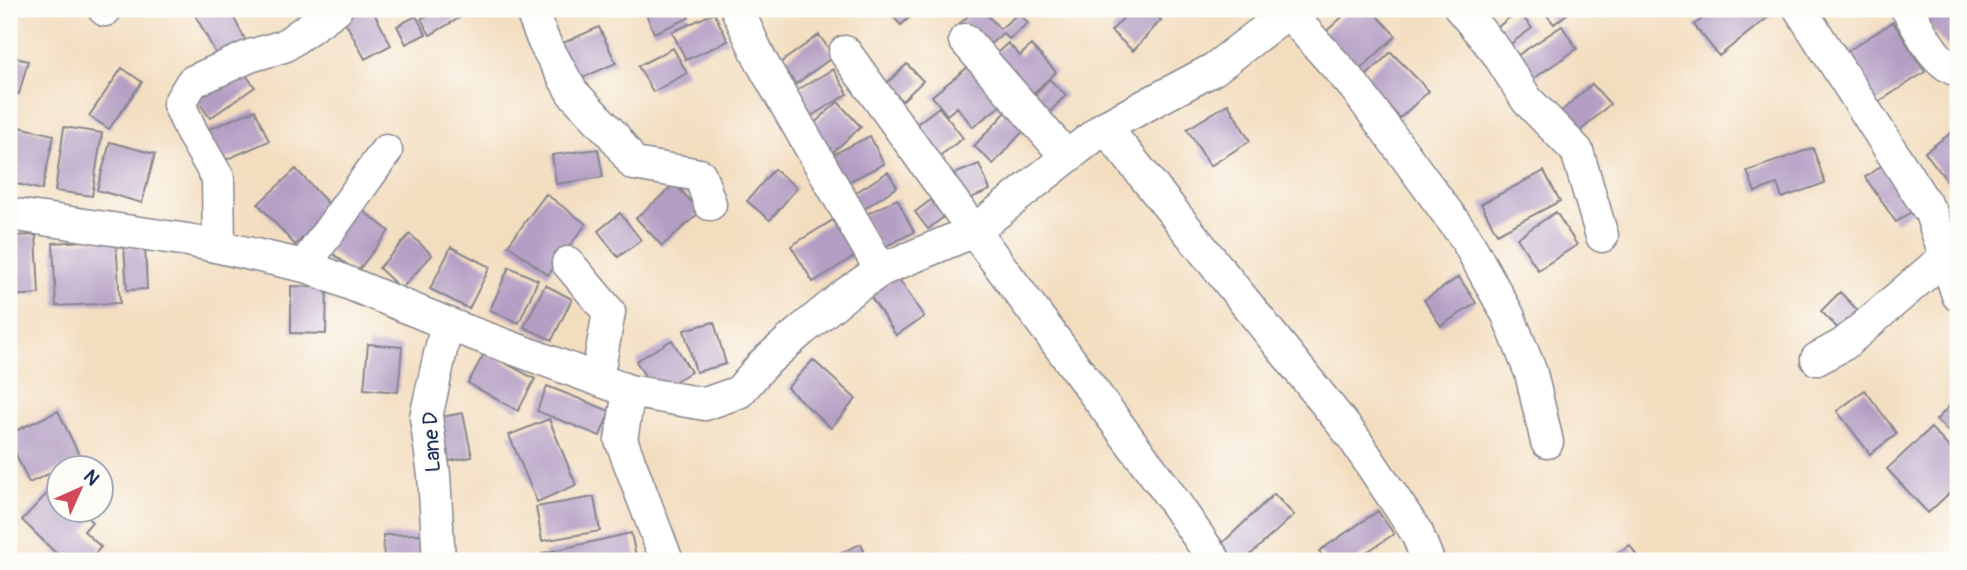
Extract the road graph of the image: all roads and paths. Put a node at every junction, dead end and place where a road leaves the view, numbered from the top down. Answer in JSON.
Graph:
{"nodes":[{"id":1,"x":336,"y":9,"type":"edge"},
{"id":2,"x":531,"y":9,"type":"edge"},
{"id":3,"x":737,"y":9,"type":"edge"},
{"id":4,"x":1461,"y":9,"type":"edge"},
{"id":5,"x":1800,"y":9,"type":"edge"},
{"id":6,"x":1907,"y":9,"type":"edge"},
{"id":7,"x":1290,"y":11,"type":"edge"},
{"id":8,"x":965,"y":40,"type":"dead end"},
{"id":9,"x":845,"y":52,"type":"dead end"},
{"id":10,"x":1958,"y":70,"type":"edge"},
{"id":11,"x":1105,"y":127,"type":"junction"},
{"id":12,"x":386,"y":151,"type":"dead end"},
{"id":13,"x":1067,"y":157,"type":"junction"},
{"id":14,"x":710,"y":204,"type":"dead end"},
{"id":15,"x":9,"y":214,"type":"edge"},
{"id":16,"x":974,"y":231,"type":"junction"},
{"id":17,"x":1602,"y":236,"type":"dead end"},
{"id":18,"x":219,"y":246,"type":"junction"},
{"id":19,"x":1952,"y":252,"type":"edge"},
{"id":20,"x":568,"y":263,"type":"dead end"},
{"id":21,"x":304,"y":266,"type":"junction"},
{"id":22,"x":881,"y":270,"type":"junction"},
{"id":23,"x":1958,"y":295,"type":"edge"},
{"id":24,"x":447,"y":323,"type":"junction"},
{"id":25,"x":1817,"y":359,"type":"dead end"},
{"id":26,"x":597,"y":379,"type":"junction"},
{"id":27,"x":629,"y":391,"type":"junction"},
{"id":28,"x":1547,"y":442,"type":"dead end"},
{"id":29,"x":439,"y":561,"type":"edge"},
{"id":30,"x":667,"y":561,"type":"edge"},
{"id":31,"x":1215,"y":561,"type":"edge"},
{"id":32,"x":1428,"y":561,"type":"edge"}],
"edges":[{"from":1,"to":18,"type":"street"},
{"from":2,"to":14,"type":"street"},
{"from":3,"to":22,"type":"street"},
{"from":4,"to":17,"type":"street"},
{"from":5,"to":19,"type":"street"},
{"from":6,"to":10,"type":"street"},
{"from":7,"to":11,"type":"street"},
{"from":7,"to":28,"type":"street"},
{"from":8,"to":13,"type":"street"},
{"from":9,"to":16,"type":"street"},
{"from":11,"to":13,"type":"street"},
{"from":11,"to":32,"type":"street"},
{"from":12,"to":21,"type":"street"},
{"from":13,"to":16,"type":"street"},
{"from":15,"to":18,"type":"street"},
{"from":16,"to":22,"type":"street"},
{"from":16,"to":31,"type":"street"},
{"from":18,"to":21,"type":"street"},
{"from":19,"to":23,"type":"street"},
{"from":19,"to":25,"type":"street"},
{"from":20,"to":26,"type":"street"},
{"from":21,"to":24,"type":"street"},
{"from":22,"to":27,"type":"street"},
{"from":24,"to":26,"type":"street"},
{"from":24,"to":29,"type":"street","name":"Lane D"},
{"from":26,"to":27,"type":"street"},
{"from":27,"to":30,"type":"street"}]}
